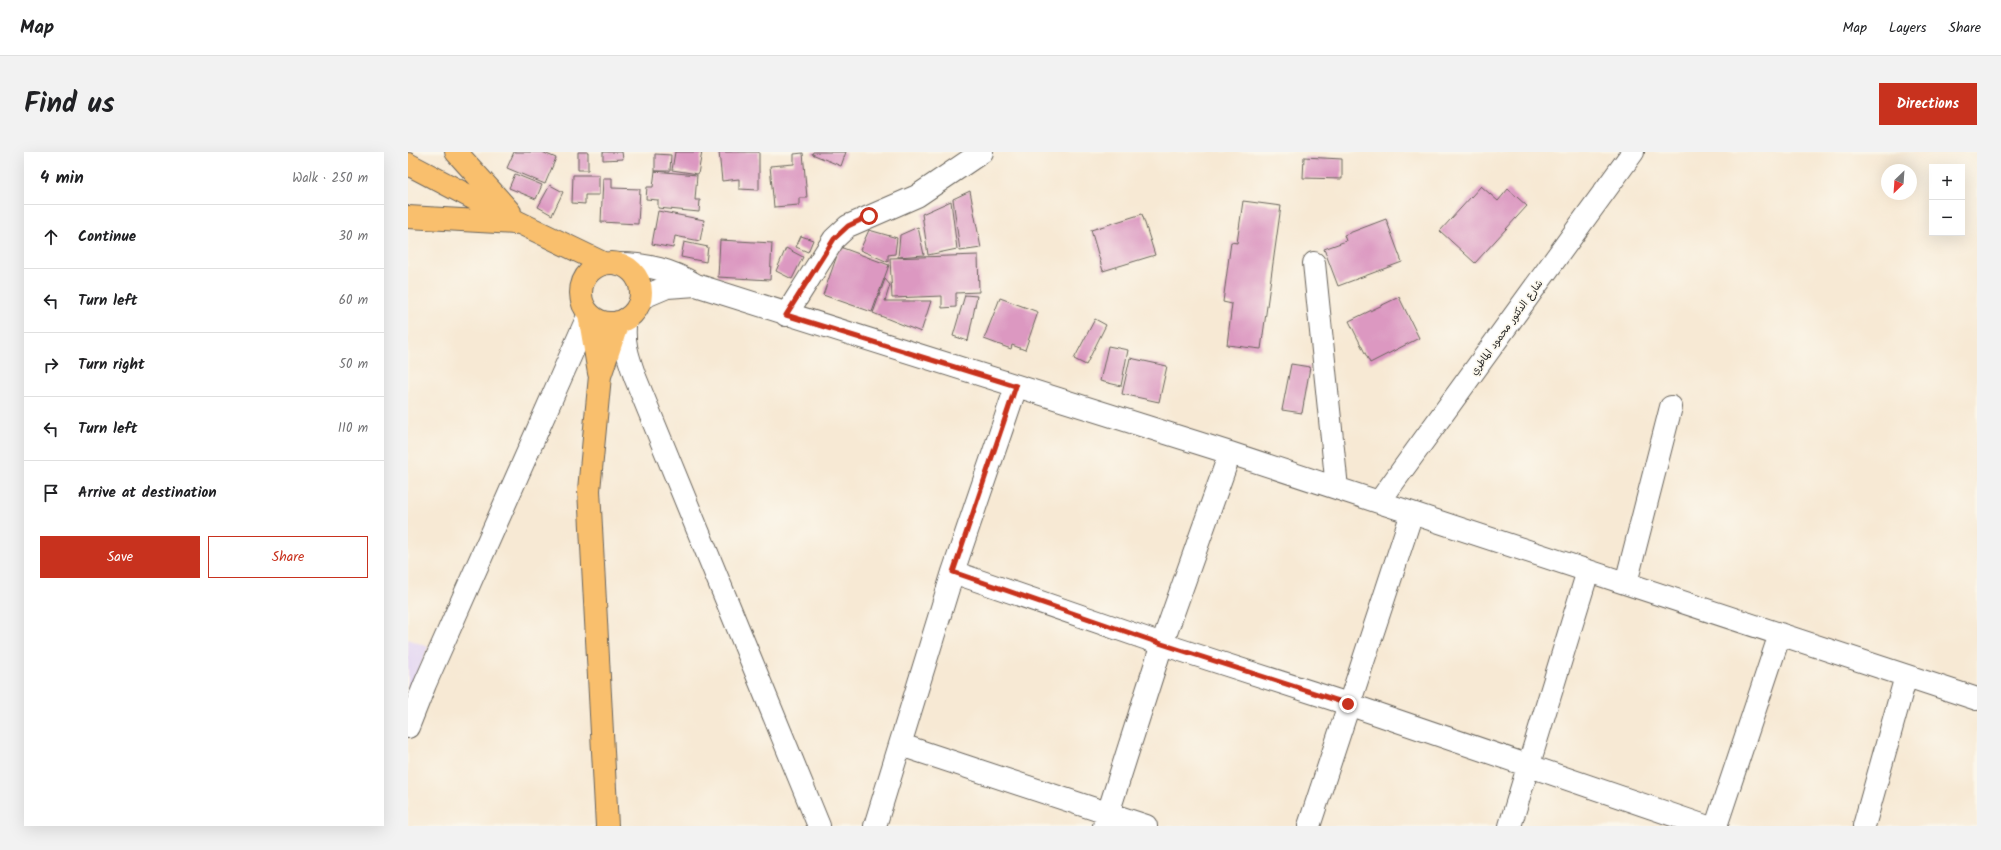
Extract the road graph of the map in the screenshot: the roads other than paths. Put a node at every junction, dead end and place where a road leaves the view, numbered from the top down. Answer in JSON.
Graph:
{"nodes":[{"id":1,"x":456,"y":152,"type":"edge"},
{"id":2,"x":982,"y":152,"type":"edge"},
{"id":3,"x":1633,"y":152,"type":"edge"},
{"id":4,"x":408,"y":164,"type":"edge"},
{"id":5,"x":408,"y":217,"type":"edge"},
{"id":6,"x":520,"y":223,"type":"junction"},
{"id":7,"x":560,"y":242,"type":"junction"},
{"id":8,"x":611,"y":263,"type":"junction"},
{"id":9,"x":1314,"y":263,"type":"dead end"},
{"id":10,"x":582,"y":282,"type":"junction"},
{"id":11,"x":696,"y":286,"type":"junction"},
{"id":12,"x":641,"y":298,"type":"junction"},
{"id":13,"x":590,"y":314,"type":"junction"},
{"id":14,"x":786,"y":315,"type":"junction"},
{"id":15,"x":622,"y":320,"type":"junction"},
{"id":16,"x":600,"y":376,"type":"junction"},
{"id":17,"x":1016,"y":386,"type":"junction"},
{"id":18,"x":1672,"y":406,"type":"dead end"},
{"id":19,"x":1230,"y":453,"type":"junction"},
{"id":20,"x":1337,"y":488,"type":"junction"},
{"id":21,"x":1379,"y":502,"type":"junction"},
{"id":22,"x":1412,"y":513,"type":"junction"},
{"id":23,"x":1588,"y":571,"type":"junction"},
{"id":24,"x":953,"y":572,"type":"junction"},
{"id":25,"x":1626,"y":583,"type":"junction"},
{"id":26,"x":1780,"y":634,"type":"junction"},
{"id":27,"x":1162,"y":644,"type":"junction"},
{"id":28,"x":1906,"y":676,"type":"junction"},
{"id":29,"x":1977,"y":699,"type":"edge"},
{"id":30,"x":1348,"y":704,"type":"junction"},
{"id":31,"x":408,"y":727,"type":"edge"},
{"id":32,"x":901,"y":745,"type":"junction"},
{"id":33,"x":1530,"y":766,"type":"junction"},
{"id":34,"x":1106,"y":820,"type":"edge"},
{"id":35,"x":607,"y":826,"type":"edge"},
{"id":36,"x":819,"y":826,"type":"edge"},
{"id":37,"x":876,"y":826,"type":"edge"},
{"id":38,"x":1146,"y":826,"type":"edge"},
{"id":39,"x":1309,"y":826,"type":"edge"},
{"id":40,"x":1510,"y":826,"type":"edge"},
{"id":41,"x":1705,"y":826,"type":"edge"},
{"id":42,"x":1716,"y":826,"type":"edge"},
{"id":43,"x":1864,"y":826,"type":"edge"}],
"edges":[{"from":1,"to":6,"type":"main road"},
{"from":2,"to":14,"type":"street"},
{"from":3,"to":21,"type":"street","name":"شارع الدكتور محمود الماطري"},
{"from":4,"to":6,"type":"main road"},
{"from":5,"to":6,"type":"main road"},
{"from":6,"to":7,"type":"main road"},
{"from":7,"to":8,"type":"main road"},
{"from":7,"to":10,"type":"main road"},
{"from":8,"to":10,"type":"main road"},
{"from":8,"to":11,"type":"street"},
{"from":8,"to":12,"type":"main road"},
{"from":9,"to":20,"type":"street"},
{"from":10,"to":13,"type":"main road"},
{"from":11,"to":12,"type":"street"},
{"from":11,"to":14,"type":"street"},
{"from":12,"to":15,"type":"main road"},
{"from":13,"to":15,"type":"main road"},
{"from":13,"to":16,"type":"main road"},
{"from":13,"to":31,"type":"street"},
{"from":14,"to":17,"type":"street"},
{"from":15,"to":16,"type":"main road"},
{"from":15,"to":36,"type":"street"},
{"from":16,"to":35,"type":"main road"},
{"from":17,"to":19,"type":"street"},
{"from":17,"to":24,"type":"street"},
{"from":18,"to":25,"type":"street"},
{"from":19,"to":20,"type":"street"},
{"from":19,"to":27,"type":"street"},
{"from":20,"to":21,"type":"street"},
{"from":21,"to":22,"type":"street"},
{"from":22,"to":23,"type":"street"},
{"from":22,"to":30,"type":"street"},
{"from":23,"to":25,"type":"street"},
{"from":23,"to":33,"type":"street"},
{"from":24,"to":27,"type":"street"},
{"from":24,"to":32,"type":"street"},
{"from":25,"to":26,"type":"street"},
{"from":26,"to":28,"type":"street"},
{"from":26,"to":42,"type":"street"},
{"from":27,"to":30,"type":"street"},
{"from":27,"to":34,"type":"street"},
{"from":28,"to":29,"type":"street"},
{"from":28,"to":43,"type":"street"},
{"from":30,"to":33,"type":"street"},
{"from":30,"to":39,"type":"street"},
{"from":32,"to":34,"type":"street"},
{"from":32,"to":37,"type":"street"},
{"from":33,"to":40,"type":"street"},
{"from":33,"to":41,"type":"street"},
{"from":34,"to":38,"type":"street"}]}
